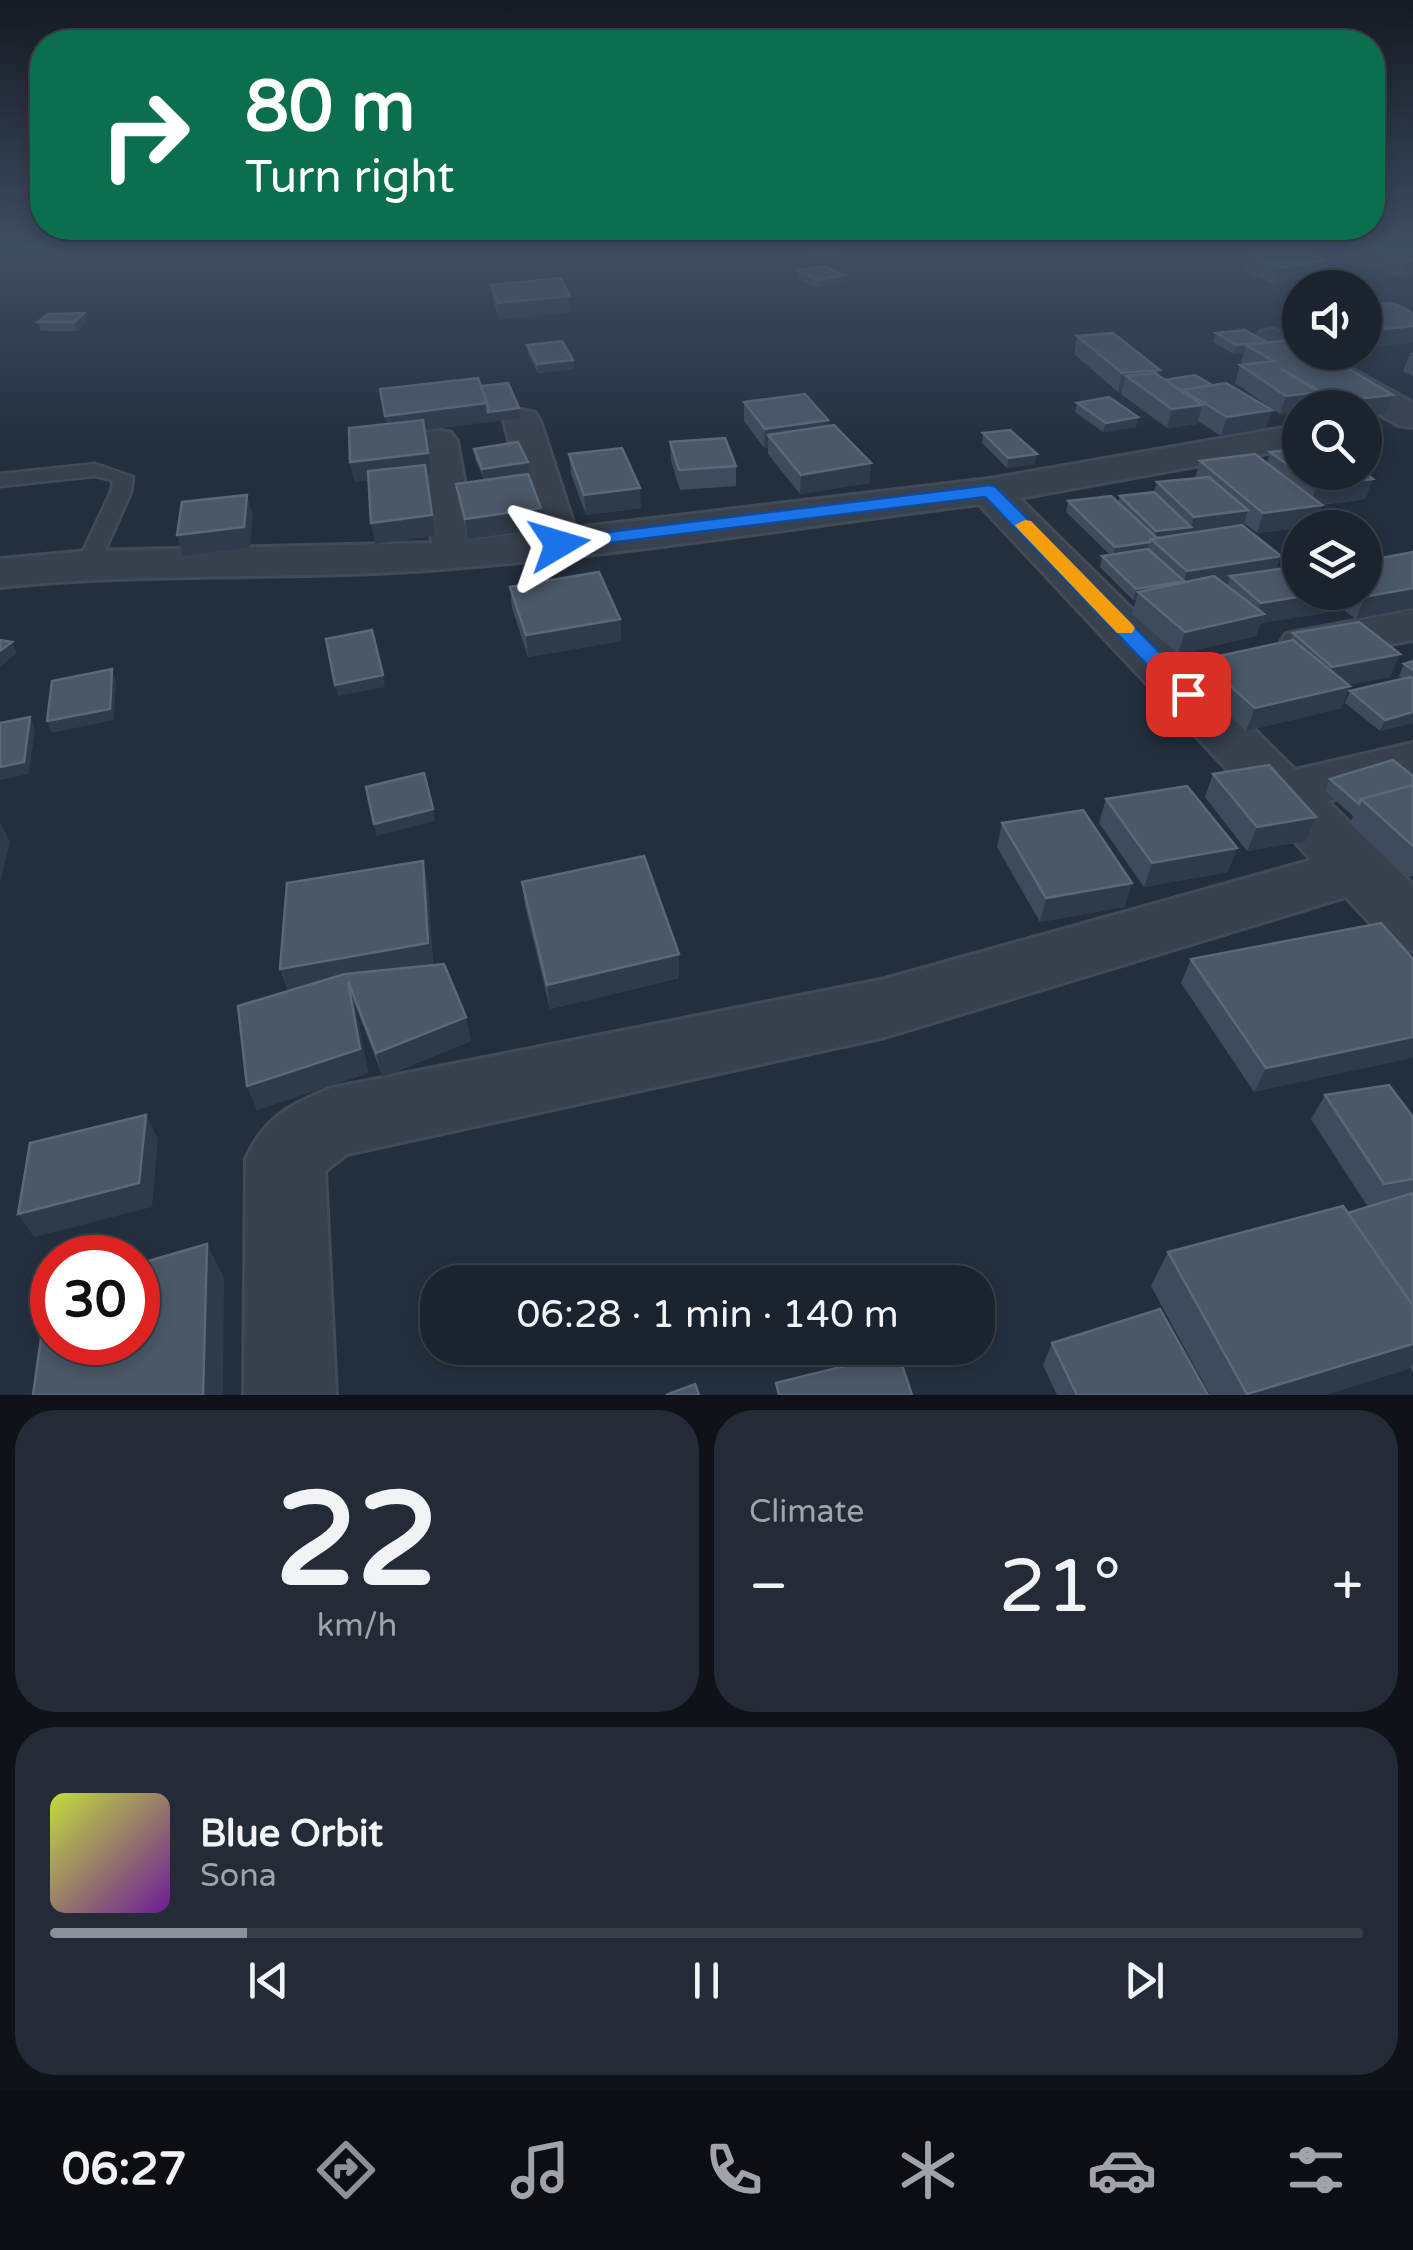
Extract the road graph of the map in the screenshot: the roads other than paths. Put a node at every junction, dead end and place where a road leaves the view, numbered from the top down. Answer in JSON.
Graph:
{"nodes":[{"id":1,"x":1272,"y":339,"type":"edge"},
{"id":2,"x":1412,"y":417,"type":"edge"},
{"id":3,"x":1382,"y":421,"type":"edge"},
{"id":4,"x":522,"y":422,"type":"edge"},
{"id":5,"x":1282,"y":439,"type":"edge"},
{"id":6,"x":438,"y":441,"type":"dead end"},
{"id":7,"x":0,"y":480,"type":"edge"},
{"id":8,"x":990,"y":491,"type":"junction"},
{"id":9,"x":559,"y":544,"type":"junction"},
{"id":10,"x":456,"y":555,"type":"junction"},
{"id":11,"x":88,"y":564,"type":"junction"},
{"id":12,"x":0,"y":573,"type":"edge"},
{"id":13,"x":1413,"y":625,"type":"edge"},
{"id":14,"x":1164,"y":670,"type":"junction"},
{"id":15,"x":1413,"y":762,"type":"edge"},
{"id":16,"x":1284,"y":792,"type":"junction"},
{"id":17,"x":1395,"y":902,"type":"edge"},
{"id":18,"x":290,"y":1395,"type":"edge"}],
"edges":[{"from":1,"to":2,"type":"street"},
{"from":2,"to":3,"type":"street"},
{"from":4,"to":9,"type":"street"},
{"from":5,"to":8,"type":"street"},
{"from":6,"to":10,"type":"street"},
{"from":7,"to":11,"type":"lane"},
{"from":8,"to":9,"type":"street"},
{"from":8,"to":14,"type":"street"},
{"from":9,"to":10,"type":"street"},
{"from":10,"to":11,"type":"street"},
{"from":11,"to":12,"type":"street"},
{"from":13,"to":14,"type":"street"},
{"from":14,"to":16,"type":"street"},
{"from":15,"to":16,"type":"street"},
{"from":16,"to":17,"type":"street"},
{"from":17,"to":18,"type":"street"}]}
